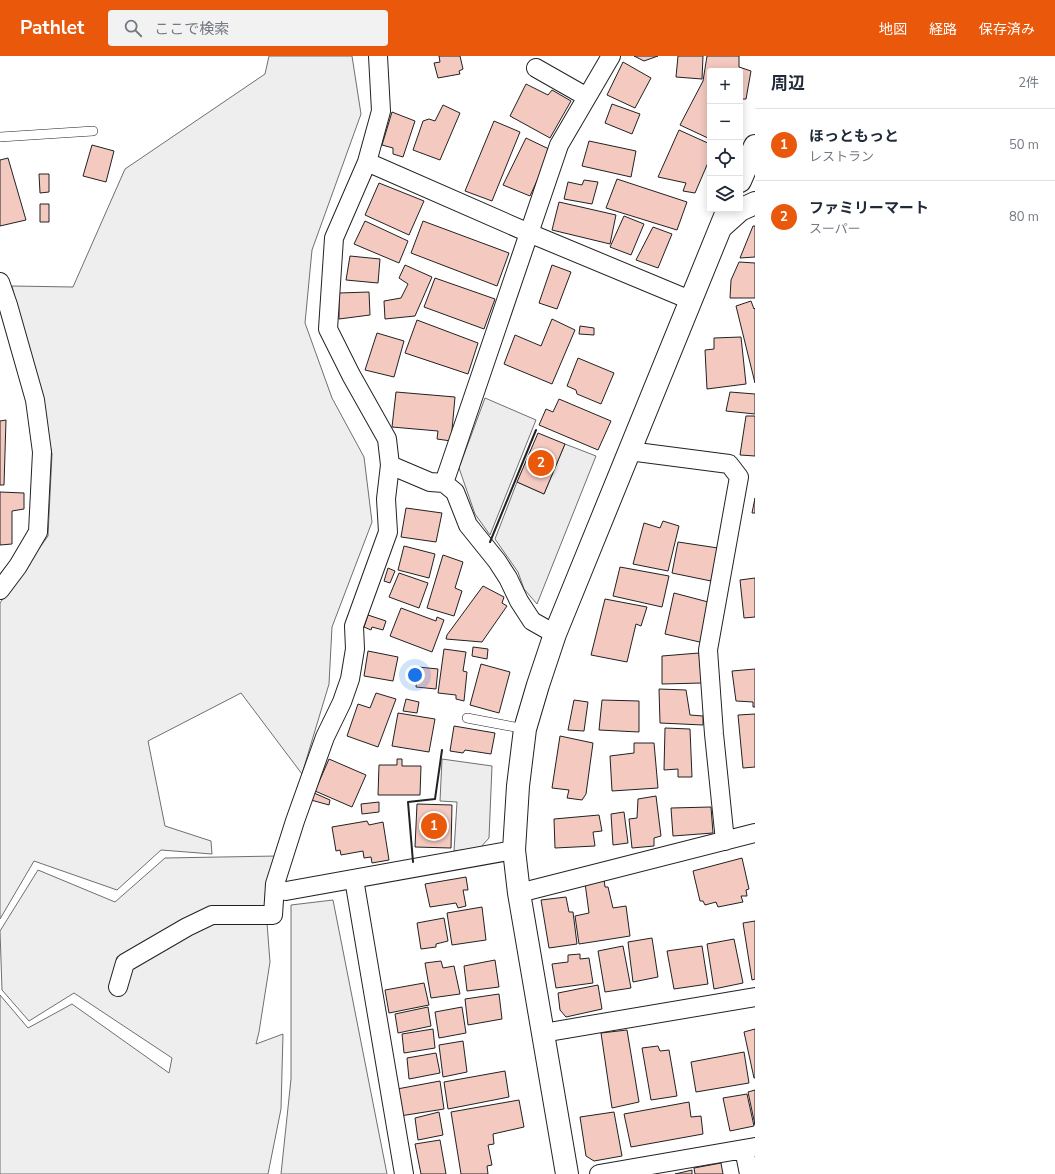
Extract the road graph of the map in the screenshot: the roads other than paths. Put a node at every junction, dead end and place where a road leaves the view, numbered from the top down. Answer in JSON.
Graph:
{"nodes":[{"id":1,"x":378,"y":56,"type":"edge"},
{"id":2,"x":611,"y":56,"type":"edge"},
{"id":3,"x":536,"y":68,"type":"dead end"},
{"id":4,"x":587,"y":97,"type":"junction"},
{"id":5,"x":93,"y":131,"type":"dead end"},
{"id":6,"x":0,"y":137,"type":"edge"},
{"id":7,"x":755,"y":146,"type":"edge"},
{"id":8,"x":367,"y":162,"type":"junction"},
{"id":9,"x":742,"y":176,"type":"edge"},
{"id":10,"x":755,"y":203,"type":"edge"},
{"id":11,"x":725,"y":218,"type":"edge"},
{"id":12,"x":529,"y":233,"type":"junction"},
{"id":13,"x":0,"y":282,"type":"edge"},
{"id":14,"x":690,"y":300,"type":"junction"},
{"id":15,"x":629,"y":451,"type":"junction"},
{"id":16,"x":390,"y":465,"type":"junction"},
{"id":17,"x":444,"y":483,"type":"junction"},
{"id":18,"x":0,"y":590,"type":"edge"},
{"id":19,"x":555,"y":634,"type":"junction"},
{"id":20,"x":466,"y":718,"type":"dead end"},
{"id":21,"x":525,"y":729,"type":"junction"},
{"id":22,"x":755,"y":833,"type":"edge"},
{"id":23,"x":725,"y":841,"type":"junction"},
{"id":24,"x":514,"y":850,"type":"junction"},
{"id":25,"x":354,"y":879,"type":"junction"},
{"id":26,"x":286,"y":891,"type":"dead end"},
{"id":27,"x":519,"y":893,"type":"junction"},
{"id":28,"x":118,"y":987,"type":"dead end"},
{"id":29,"x":755,"y":997,"type":"edge"},
{"id":30,"x":543,"y":1033,"type":"junction"},
{"id":31,"x":749,"y":1148,"type":"edge"},
{"id":32,"x":404,"y":1174,"type":"edge"},
{"id":33,"x":568,"y":1174,"type":"edge"},
{"id":34,"x":599,"y":1174,"type":"edge"},
{"id":35,"x":749,"y":1174,"type":"edge"}],
"edges":[{"from":1,"to":8,"type":"street"},
{"from":2,"to":4,"type":"street"},
{"from":3,"to":4,"type":"street"},
{"from":4,"to":12,"type":"street"},
{"from":5,"to":6,"type":"lane"},
{"from":7,"to":9,"type":"street"},
{"from":8,"to":12,"type":"street"},
{"from":8,"to":16,"type":"street"},
{"from":10,"to":11,"type":"street"},
{"from":11,"to":14,"type":"street"},
{"from":12,"to":14,"type":"street"},
{"from":12,"to":17,"type":"street"},
{"from":13,"to":18,"type":"street"},
{"from":14,"to":15,"type":"street"},
{"from":15,"to":19,"type":"street"},
{"from":15,"to":23,"type":"street"},
{"from":16,"to":17,"type":"street"},
{"from":16,"to":28,"type":"street"},
{"from":17,"to":19,"type":"street"},
{"from":19,"to":21,"type":"street"},
{"from":20,"to":21,"type":"lane"},
{"from":21,"to":24,"type":"street"},
{"from":22,"to":23,"type":"street"},
{"from":23,"to":27,"type":"street"},
{"from":24,"to":25,"type":"street"},
{"from":24,"to":27,"type":"street"},
{"from":25,"to":26,"type":"street"},
{"from":25,"to":32,"type":"street"},
{"from":27,"to":30,"type":"street"},
{"from":29,"to":30,"type":"street"},
{"from":30,"to":33,"type":"street"},
{"from":31,"to":34,"type":"street"},
{"from":31,"to":35,"type":"street"}]}
